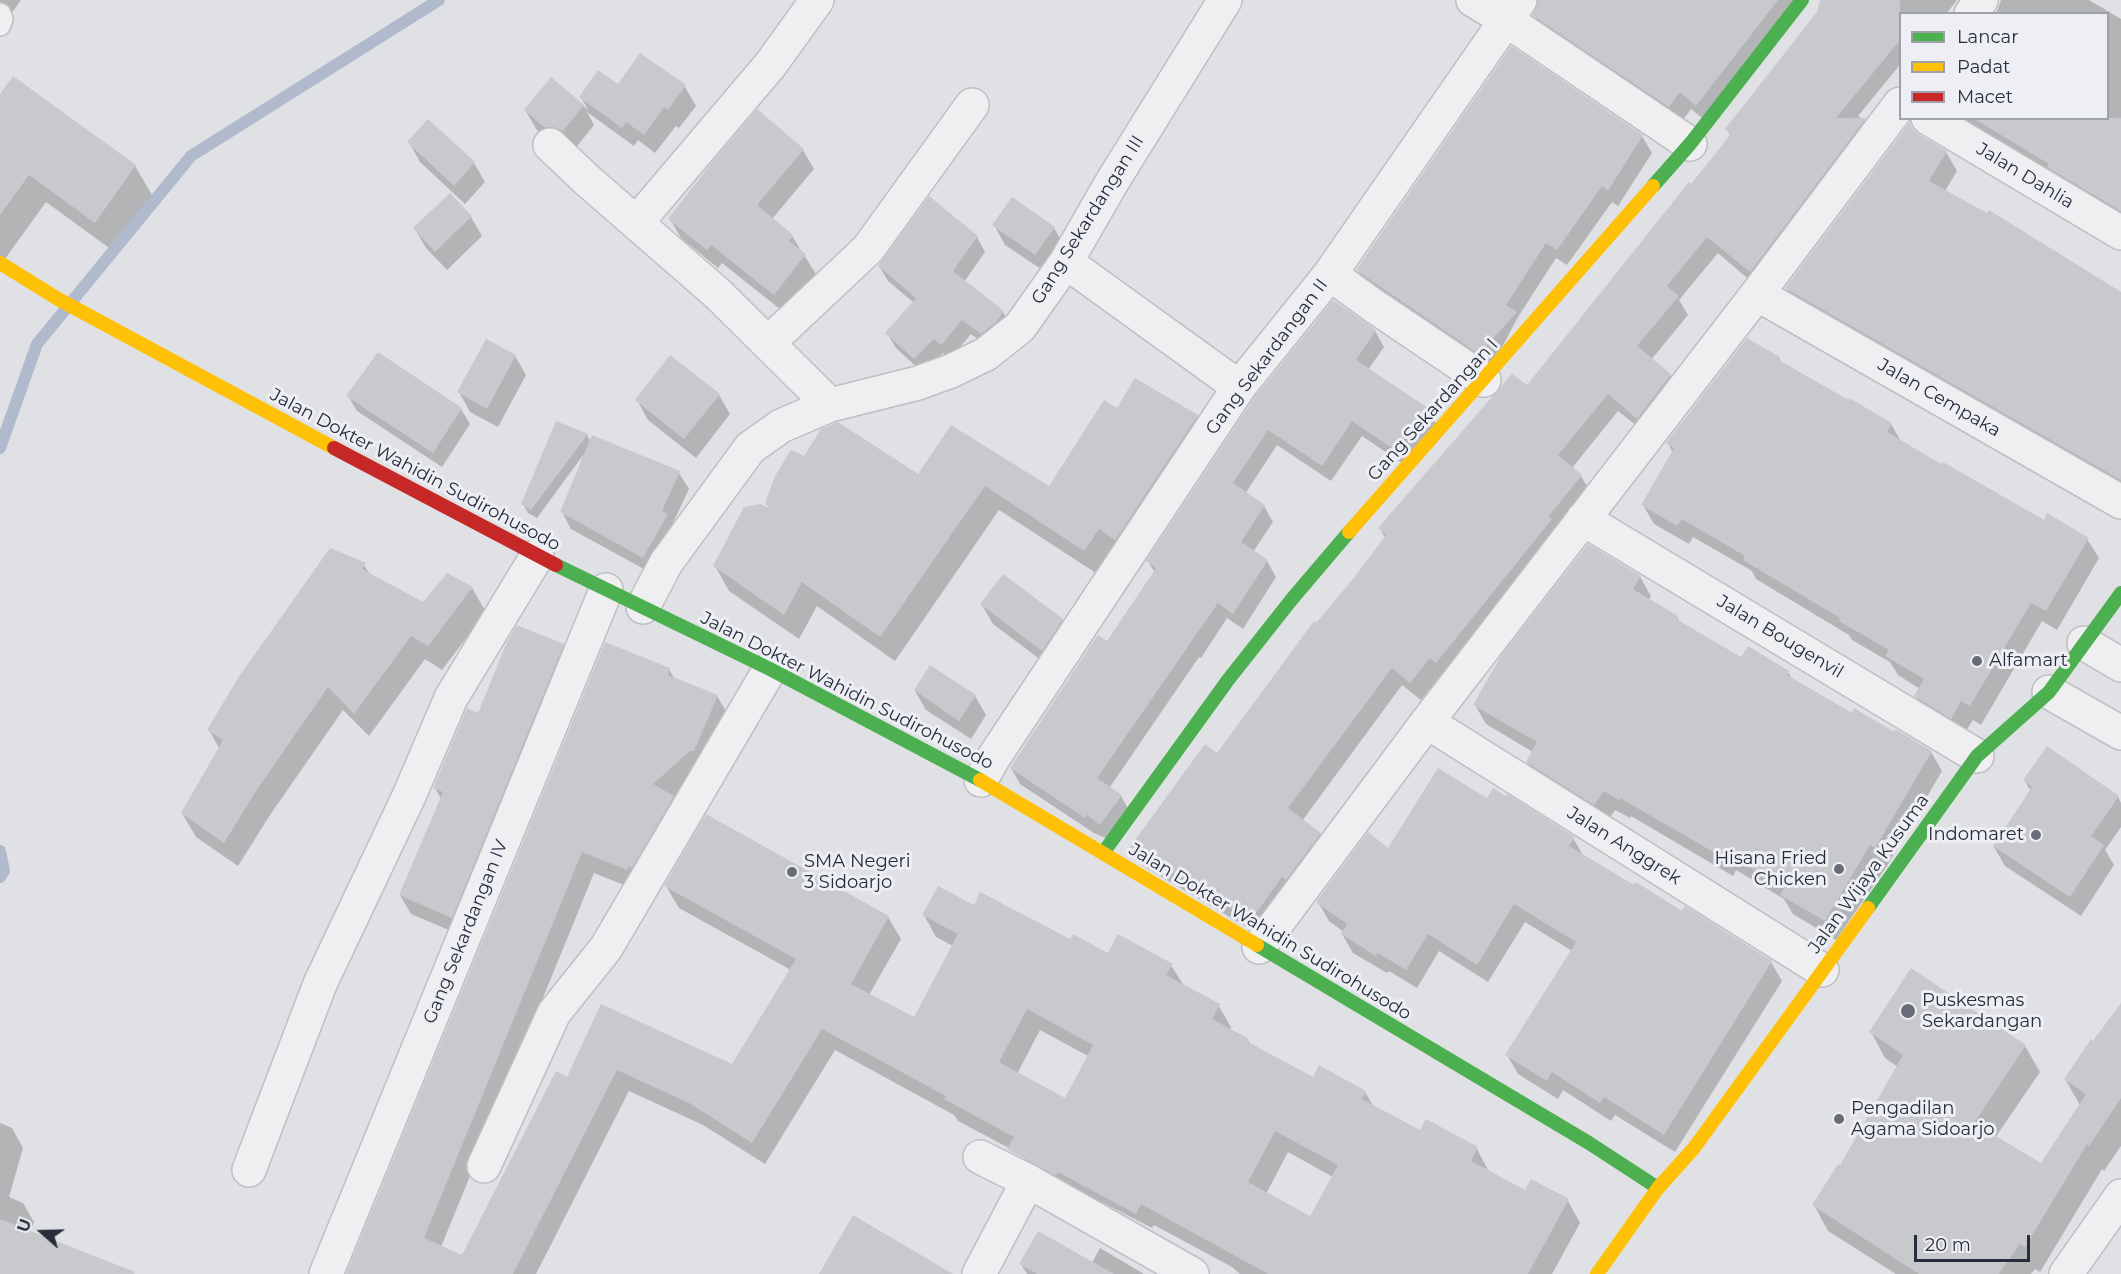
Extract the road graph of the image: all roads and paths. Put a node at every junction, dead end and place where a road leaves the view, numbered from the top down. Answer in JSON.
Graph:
{"nodes":[{"id":1,"x":818,"y":0,"type":"edge"},
{"id":2,"x":1224,"y":0,"type":"edge"},
{"id":3,"x":1473,"y":0,"type":"edge"},
{"id":4,"x":1802,"y":0,"type":"edge"},
{"id":5,"x":1513,"y":10,"type":"edge"},
{"id":6,"x":0,"y":14,"type":"edge"},
{"id":7,"x":0,"y":25,"type":"edge"},
{"id":8,"x":972,"y":105,"type":"dead end"},
{"id":9,"x":1899,"y":105,"type":"edge"},
{"id":10,"x":1931,"y":120,"type":"edge"},
{"id":11,"x":1690,"y":144,"type":"junction"},
{"id":12,"x":550,"y":145,"type":"dead end"},
{"id":13,"x":638,"y":222,"type":"junction"},
{"id":14,"x":2121,"y":233,"type":"edge"},
{"id":15,"x":0,"y":262,"type":"edge"},
{"id":16,"x":1066,"y":262,"type":"junction"},
{"id":17,"x":1330,"y":274,"type":"junction"},
{"id":18,"x":1757,"y":294,"type":"junction"},
{"id":19,"x":768,"y":343,"type":"junction"},
{"id":20,"x":1484,"y":380,"type":"junction"},
{"id":21,"x":1239,"y":387,"type":"junction"},
{"id":22,"x":830,"y":405,"type":"junction"},
{"id":23,"x":2121,"y":502,"type":"edge"},
{"id":24,"x":1583,"y":519,"type":"junction"},
{"id":25,"x":537,"y":556,"type":"junction"},
{"id":26,"x":606,"y":590,"type":"junction"},
{"id":27,"x":2121,"y":593,"type":"edge"},
{"id":28,"x":642,"y":607,"type":"junction"},
{"id":29,"x":2084,"y":643,"type":"junction"},
{"id":30,"x":2121,"y":665,"type":"edge"},
{"id":31,"x":770,"y":669,"type":"junction"},
{"id":32,"x":2049,"y":692,"type":"junction"},
{"id":33,"x":1427,"y":722,"type":"junction"},
{"id":34,"x":2121,"y":733,"type":"edge"},
{"id":35,"x":1977,"y":756,"type":"junction"},
{"id":36,"x":981,"y":780,"type":"junction"},
{"id":37,"x":1103,"y":853,"type":"junction"},
{"id":38,"x":1259,"y":947,"type":"junction"},
{"id":39,"x":1822,"y":970,"type":"junction"},
{"id":40,"x":980,"y":1157,"type":"dead end"},
{"id":41,"x":484,"y":1166,"type":"dead end"},
{"id":42,"x":249,"y":1170,"type":"dead end"},
{"id":43,"x":1028,"y":1181,"type":"junction"},
{"id":44,"x":1658,"y":1188,"type":"junction"},
{"id":45,"x":2121,"y":1196,"type":"edge"},
{"id":46,"x":326,"y":1274,"type":"edge"},
{"id":47,"x":979,"y":1274,"type":"edge"},
{"id":48,"x":1192,"y":1274,"type":"edge"},
{"id":49,"x":1597,"y":1274,"type":"edge"},
{"id":50,"x":2066,"y":1274,"type":"edge"}],
"edges":[{"from":1,"to":13,"type":"street"},
{"from":2,"to":16,"type":"street","name":"Gang Sekardangan III"},
{"from":3,"to":5,"type":"street"},
{"from":4,"to":11,"type":"main road","name":"Gang Sekardangan I"},
{"from":5,"to":11,"type":"street"},
{"from":5,"to":17,"type":"street","name":"Gang Sekardangan II"},
{"from":6,"to":7,"type":"lane"},
{"from":8,"to":19,"type":"street"},
{"from":9,"to":18,"type":"street"},
{"from":10,"to":14,"type":"street","name":"Jalan Dahlia"},
{"from":11,"to":20,"type":"main road","name":"Gang Sekardangan I"},
{"from":12,"to":13,"type":"street"},
{"from":13,"to":19,"type":"street"},
{"from":15,"to":25,"type":"main road","name":"Jalan Dokter Wahidin Sudirohusodo"},
{"from":16,"to":21,"type":"street"},
{"from":16,"to":22,"type":"street","name":"Gang Sekardangan III"},
{"from":17,"to":20,"type":"street"},
{"from":17,"to":21,"type":"street","name":"Gang Sekardangan II"},
{"from":18,"to":23,"type":"street","name":"Jalan Cempaka"},
{"from":18,"to":24,"type":"street"},
{"from":19,"to":22,"type":"street"},
{"from":20,"to":37,"type":"main road","name":"Gang Sekardangan I"},
{"from":21,"to":36,"type":"street","name":"Gang Sekardangan II"},
{"from":22,"to":28,"type":"street","name":"Gang Sekardangan III"},
{"from":24,"to":33,"type":"street"},
{"from":24,"to":35,"type":"street","name":"Jalan Bougenvil"},
{"from":25,"to":26,"type":"main road","name":"Jalan Dokter Wahidin Sudirohusodo"},
{"from":25,"to":42,"type":"street"},
{"from":26,"to":28,"type":"main road","name":"Jalan Dokter Wahidin Sudirohusodo"},
{"from":26,"to":46,"type":"street","name":"Gang Sekardangan IV"},
{"from":27,"to":29,"type":"main road","name":"Jalan Wijaya Kusuma"},
{"from":28,"to":31,"type":"main road","name":"Jalan Dokter Wahidin Sudirohusodo"},
{"from":29,"to":30,"type":"street"},
{"from":29,"to":32,"type":"main road","name":"Jalan Wijaya Kusuma"},
{"from":31,"to":36,"type":"main road","name":"Jalan Dokter Wahidin Sudirohusodo"},
{"from":31,"to":41,"type":"street"},
{"from":32,"to":34,"type":"street"},
{"from":32,"to":35,"type":"main road","name":"Jalan Wijaya Kusuma"},
{"from":33,"to":38,"type":"street"},
{"from":33,"to":39,"type":"street","name":"Jalan Anggrek"},
{"from":35,"to":39,"type":"main road","name":"Jalan Wijaya Kusuma"},
{"from":36,"to":37,"type":"main road","name":"Jalan Dokter Wahidin Sudirohusodo"},
{"from":37,"to":38,"type":"main road","name":"Jalan Dokter Wahidin Sudirohusodo"},
{"from":38,"to":44,"type":"main road","name":"Jalan Dokter Wahidin Sudirohusodo"},
{"from":39,"to":44,"type":"main road","name":"Jalan Wijaya Kusuma"},
{"from":40,"to":43,"type":"street"},
{"from":43,"to":47,"type":"street"},
{"from":43,"to":48,"type":"street"},
{"from":44,"to":49,"type":"main road","name":"Jalan Wijaya Kusuma"},
{"from":45,"to":50,"type":"street"}]}
